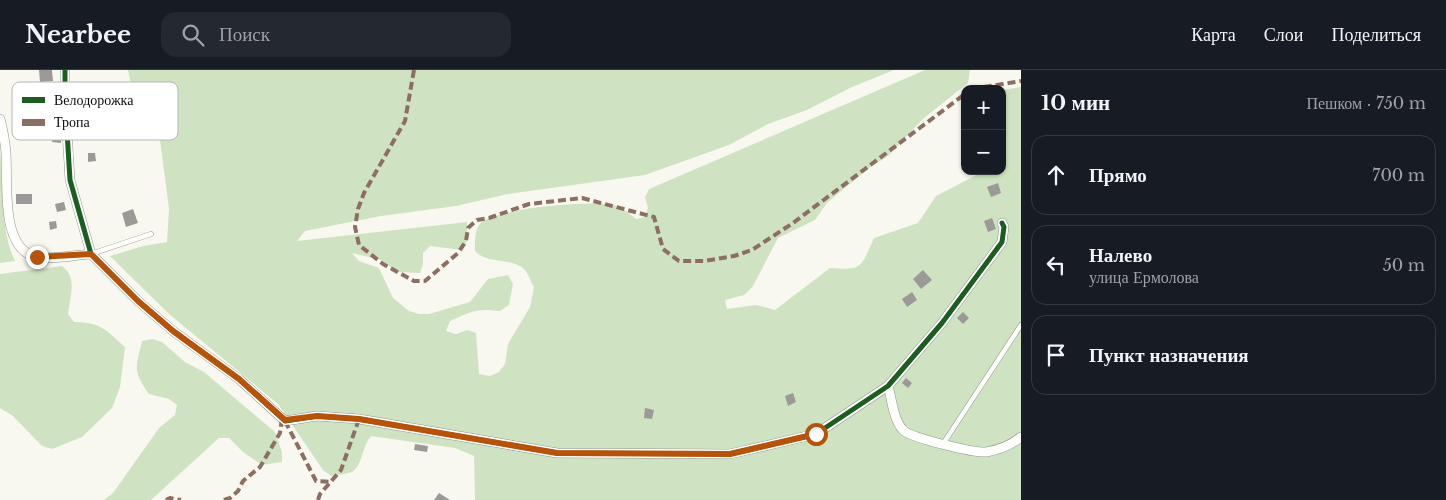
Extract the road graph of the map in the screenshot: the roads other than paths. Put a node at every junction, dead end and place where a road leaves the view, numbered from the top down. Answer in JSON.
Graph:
{"nodes":[{"id":1,"x":0,"y":119,"type":"edge"},
{"id":2,"x":67,"y":140,"type":"edge"},
{"id":3,"x":1002,"y":223,"type":"dead end"},
{"id":4,"x":151,"y":234,"type":"dead end"},
{"id":5,"x":91,"y":254,"type":"junction"},
{"id":6,"x":1021,"y":325,"type":"edge"},
{"id":7,"x":888,"y":386,"type":"junction"},
{"id":8,"x":1021,"y":437,"type":"edge"},
{"id":9,"x":943,"y":444,"type":"junction"}],
"edges":[{"from":1,"to":5,"type":"street"},
{"from":2,"to":5,"type":"street"},
{"from":3,"to":7,"type":"street"},
{"from":4,"to":5,"type":"lane"},
{"from":5,"to":7,"type":"street"},
{"from":6,"to":9,"type":"lane"},
{"from":7,"to":9,"type":"street"},
{"from":8,"to":9,"type":"street"}]}
